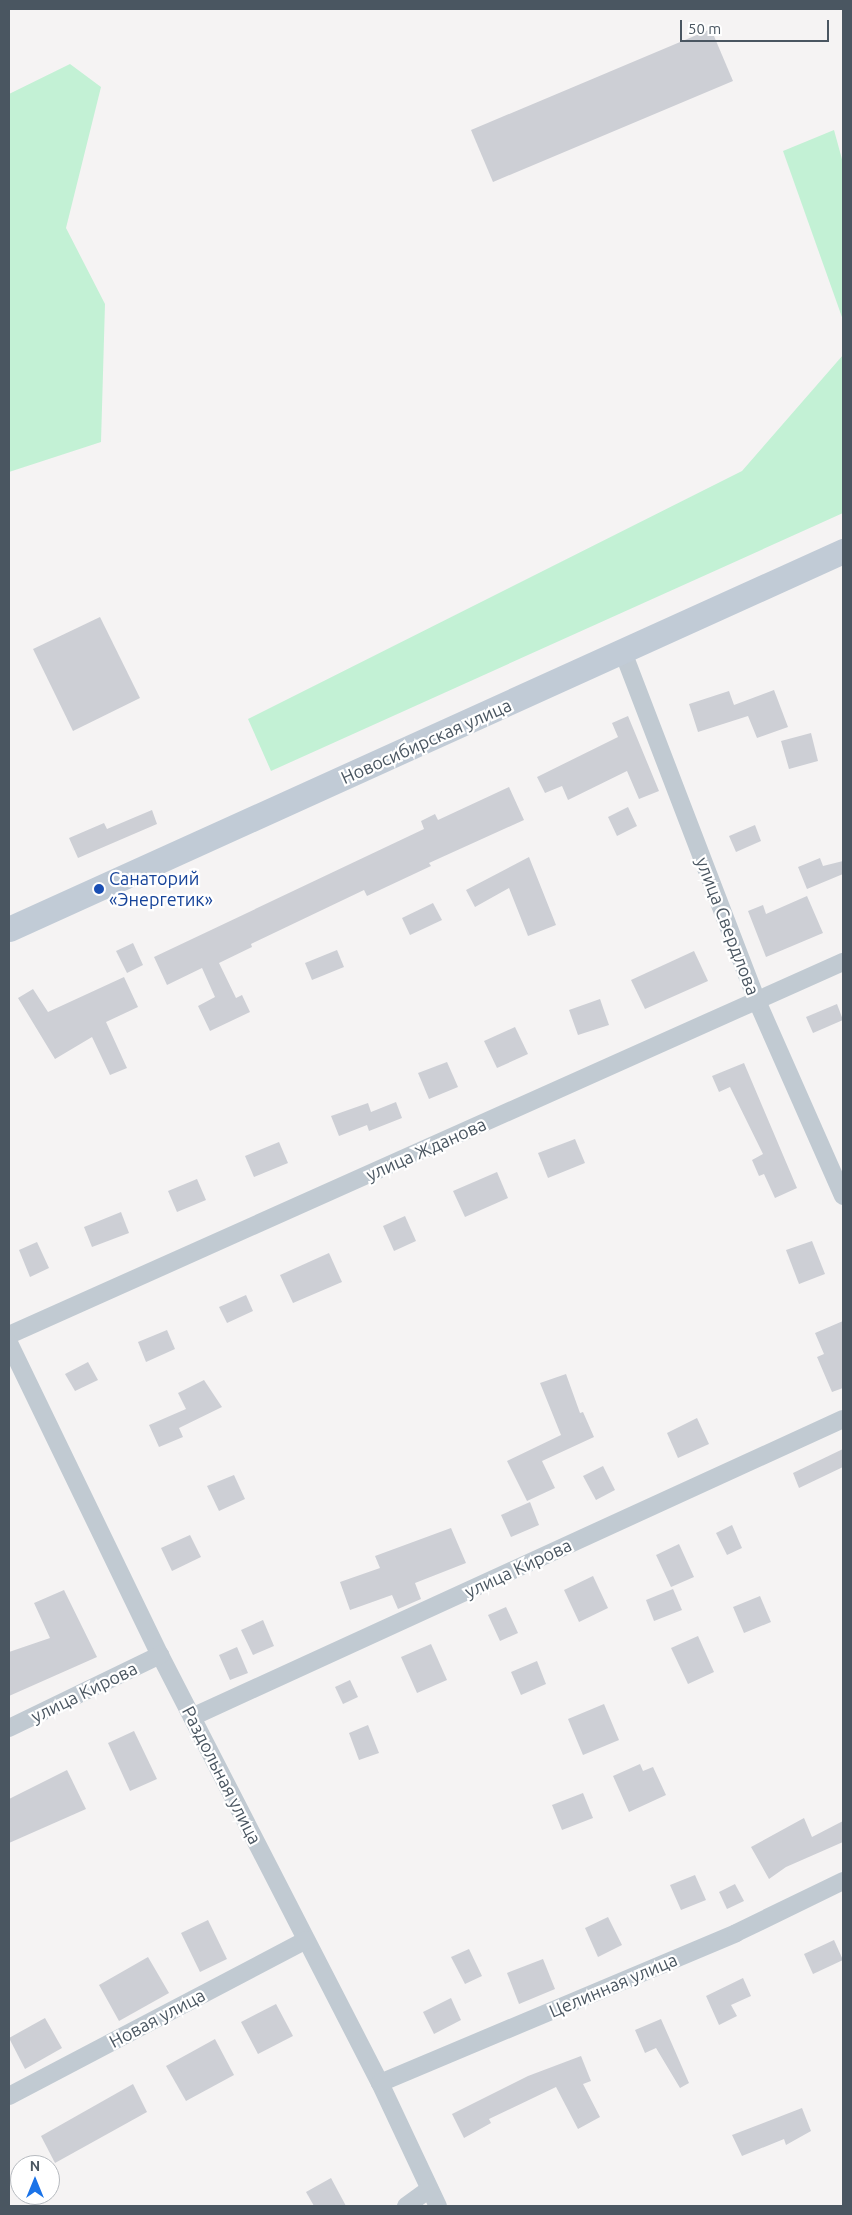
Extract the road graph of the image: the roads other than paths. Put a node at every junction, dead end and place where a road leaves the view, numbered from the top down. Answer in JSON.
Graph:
{"nodes":[{"id":1,"x":843,"y":551,"type":"edge"},
{"id":2,"x":623,"y":652,"type":"junction"},
{"id":3,"x":9,"y":929,"type":"edge"},
{"id":4,"x":843,"y":962,"type":"edge"},
{"id":5,"x":757,"y":1001,"type":"junction"},
{"id":6,"x":843,"y":1196,"type":"edge"},
{"id":7,"x":9,"y":1335,"type":"edge"},
{"id":8,"x":9,"y":1343,"type":"edge"},
{"id":9,"x":843,"y":1419,"type":"edge"},
{"id":10,"x":160,"y":1655,"type":"junction"},
{"id":11,"x":192,"y":1717,"type":"junction"},
{"id":12,"x":9,"y":1728,"type":"edge"},
{"id":13,"x":843,"y":1881,"type":"edge"},
{"id":14,"x":306,"y":1940,"type":"junction"},
{"id":15,"x":380,"y":2083,"type":"junction"},
{"id":16,"x":9,"y":2096,"type":"edge"},
{"id":17,"x":429,"y":2189,"type":"junction"},
{"id":18,"x":406,"y":2206,"type":"edge"},
{"id":19,"x":438,"y":2206,"type":"edge"}],
"edges":[{"from":1,"to":2,"type":"street","name":"Новосибирская улица"},
{"from":2,"to":3,"type":"street","name":"Новосибирская улица"},
{"from":2,"to":5,"type":"street","name":"улица Свердлова"},
{"from":4,"to":5,"type":"street","name":"улица Жданова"},
{"from":5,"to":6,"type":"street","name":"улица Свердлова"},
{"from":5,"to":7,"type":"street","name":"улица Жданова"},
{"from":8,"to":10,"type":"street","name":"Раздольная улица"},
{"from":9,"to":11,"type":"street","name":"улица Кирова"},
{"from":10,"to":11,"type":"street","name":"Раздольная улица"},
{"from":10,"to":12,"type":"street","name":"улица Кирова"},
{"from":11,"to":14,"type":"street","name":"Раздольная улица"},
{"from":13,"to":15,"type":"street","name":"Целинная улица"},
{"from":14,"to":15,"type":"street","name":"Раздольная улица"},
{"from":14,"to":16,"type":"street","name":"Новая улица"},
{"from":15,"to":17,"type":"street","name":"Раздольная улица"},
{"from":17,"to":18,"type":"street"},
{"from":17,"to":19,"type":"street","name":"Раздольная улица"}]}
